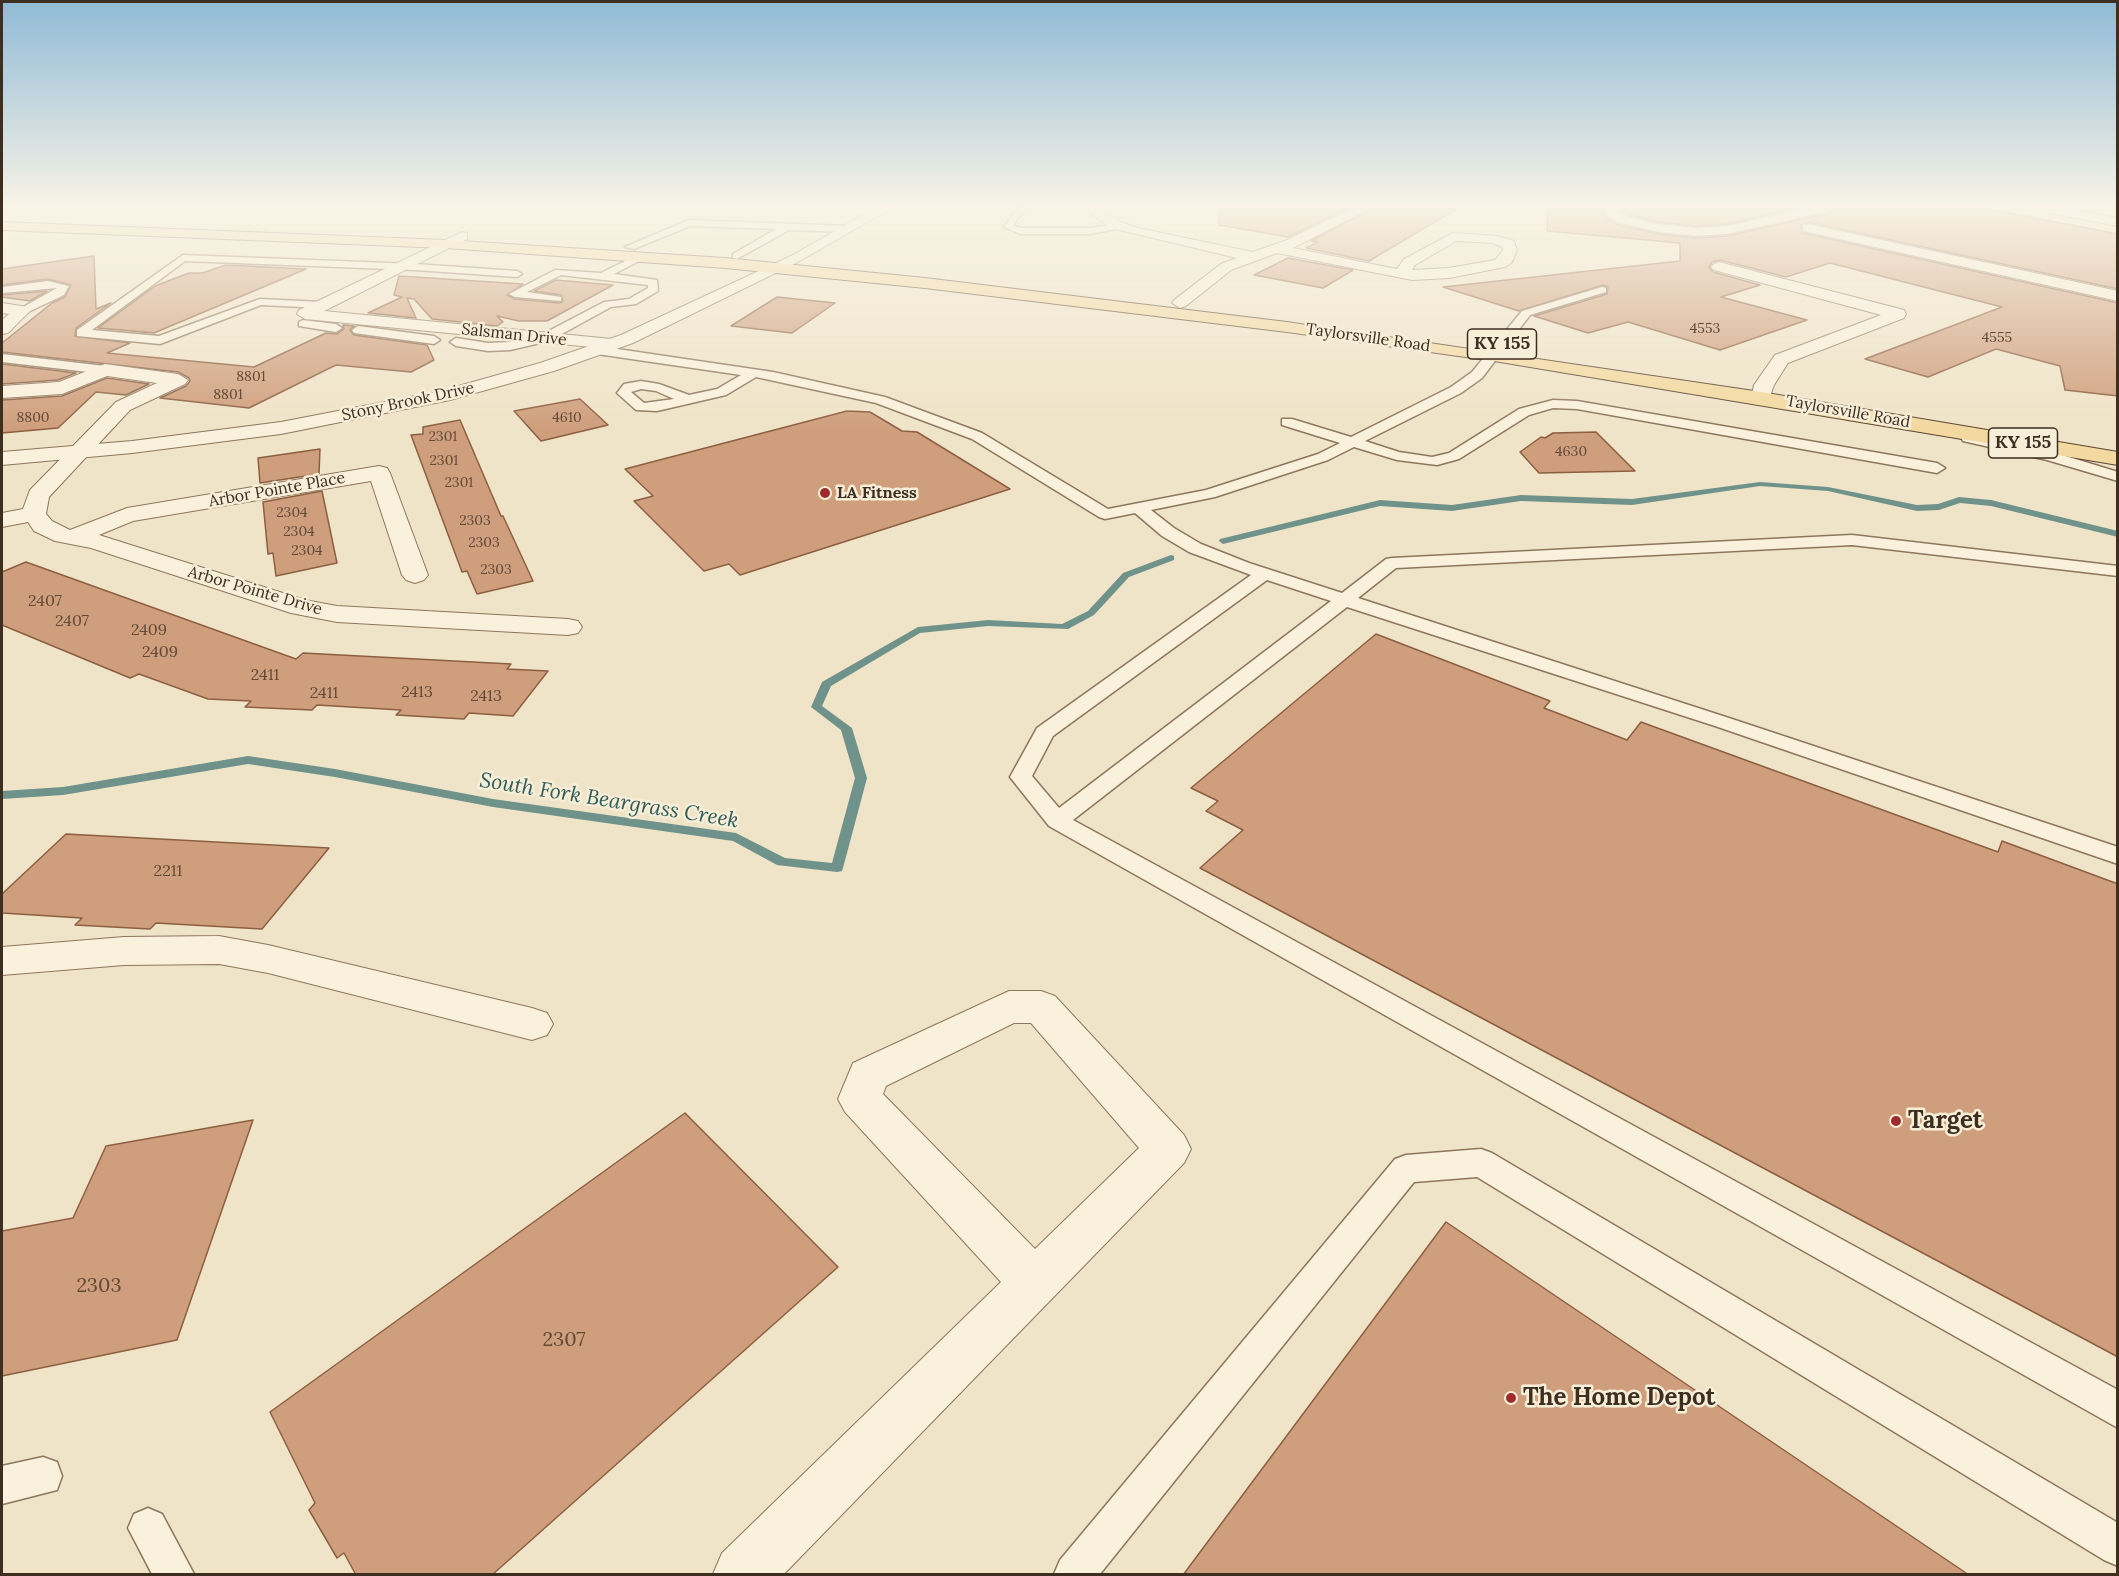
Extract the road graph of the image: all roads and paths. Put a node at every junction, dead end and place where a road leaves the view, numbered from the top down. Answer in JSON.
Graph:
{"nodes":[{"id":1,"x":151,"y":282,"type":"edge"},
{"id":2,"x":372,"y":282,"type":"edge"},
{"id":3,"x":540,"y":282,"type":"edge"},
{"id":4,"x":628,"y":282,"type":"edge"},
{"id":5,"x":650,"y":282,"type":"edge"},
{"id":6,"x":747,"y":282,"type":"edge"},
{"id":7,"x":923,"y":282,"type":"edge"},
{"id":8,"x":961,"y":282,"type":"edge"},
{"id":9,"x":1207,"y":282,"type":"edge"},
{"id":10,"x":1774,"y":282,"type":"edge"},
{"id":11,"x":2052,"y":282,"type":"edge"},
{"id":12,"x":621,"y":286,"type":"dead end"},
{"id":13,"x":2,"y":290,"type":"edge"},
{"id":14,"x":1602,"y":290,"type":"dead end"},
{"id":15,"x":550,"y":296,"type":"dead end"},
{"id":16,"x":2118,"y":296,"type":"edge"},
{"id":17,"x":1180,"y":303,"type":"junction"},
{"id":18,"x":2,"y":308,"type":"edge"},
{"id":19,"x":22,"y":310,"type":"junction"},
{"id":20,"x":322,"y":310,"type":"junction"},
{"id":21,"x":404,"y":324,"type":"junction"},
{"id":22,"x":336,"y":328,"type":"dead end"},
{"id":23,"x":2,"y":329,"type":"edge"},
{"id":24,"x":358,"y":330,"type":"dead end"},
{"id":25,"x":385,"y":333,"type":"junction"},
{"id":26,"x":545,"y":338,"type":"junction"},
{"id":27,"x":434,"y":340,"type":"dead end"},
{"id":28,"x":456,"y":342,"type":"dead end"},
{"id":29,"x":605,"y":347,"type":"junction"},
{"id":30,"x":1498,"y":350,"type":"junction"},
{"id":31,"x":2,"y":358,"type":"edge"},
{"id":32,"x":105,"y":370,"type":"junction"},
{"id":33,"x":754,"y":373,"type":"junction"},
{"id":34,"x":2,"y":392,"type":"edge"},
{"id":35,"x":1762,"y":392,"type":"junction"},
{"id":36,"x":689,"y":400,"type":"dead end"},
{"id":37,"x":1287,"y":422,"type":"dead end"},
{"id":38,"x":1929,"y":426,"type":"junction"},
{"id":39,"x":1354,"y":443,"type":"junction"},
{"id":40,"x":2118,"y":444,"type":"edge"},
{"id":41,"x":78,"y":452,"type":"junction"},
{"id":42,"x":2,"y":459,"type":"edge"},
{"id":43,"x":2118,"y":459,"type":"edge"},
{"id":44,"x":1936,"y":468,"type":"dead end"},
{"id":45,"x":2118,"y":477,"type":"edge"},
{"id":46,"x":1139,"y":508,"type":"junction"},
{"id":47,"x":34,"y":514,"type":"junction"},
{"id":48,"x":2,"y":520,"type":"edge"},
{"id":49,"x":71,"y":538,"type":"junction"},
{"id":50,"x":2118,"y":571,"type":"edge"},
{"id":51,"x":1264,"y":574,"type":"junction"},
{"id":52,"x":415,"y":575,"type":"dead end"},
{"id":53,"x":1342,"y":600,"type":"junction"},
{"id":54,"x":568,"y":627,"type":"dead end"},
{"id":55,"x":1057,"y":821,"type":"junction"},
{"id":56,"x":2118,"y":856,"type":"edge"},
{"id":57,"x":2,"y":961,"type":"edge"},
{"id":58,"x":532,"y":1024,"type":"dead end"},
{"id":59,"x":1034,"y":1282,"type":"junction"},
{"id":60,"x":2118,"y":1410,"type":"edge"},
{"id":61,"x":43,"y":1476,"type":"dead end"},
{"id":62,"x":2,"y":1485,"type":"edge"},
{"id":63,"x":148,"y":1528,"type":"dead end"},
{"id":64,"x":2118,"y":1546,"type":"edge"},
{"id":65,"x":174,"y":1575,"type":"edge"},
{"id":66,"x":743,"y":1575,"type":"edge"},
{"id":67,"x":1074,"y":1575,"type":"edge"}],
"edges":[{"from":1,"to":20,"type":"lane"},
{"from":2,"to":20,"type":"street"},
{"from":3,"to":15,"type":"lane"},
{"from":4,"to":12,"type":"lane"},
{"from":5,"to":26,"type":"lane"},
{"from":6,"to":29,"type":"street","name":"Stony Brook Drive"},
{"from":7,"to":30,"type":"main road","name":"Taylorsville Road","number":"KY 155"},
{"from":8,"to":17,"type":"main road","name":"Taylorsville Road","number":"KY 155"},
{"from":9,"to":17,"type":"street"},
{"from":10,"to":35,"type":"street"},
{"from":11,"to":16,"type":"street"},
{"from":13,"to":19,"type":"lane"},
{"from":14,"to":30,"type":"lane"},
{"from":17,"to":30,"type":"main road","name":"Taylorsville Road","number":"KY 155"},
{"from":18,"to":19,"type":"street"},
{"from":19,"to":23,"type":"street"},
{"from":20,"to":21,"type":"street","name":"Salsman Drive"},
{"from":20,"to":22,"type":"lane"},
{"from":21,"to":25,"type":"lane"},
{"from":21,"to":26,"type":"street","name":"Salsman Drive"},
{"from":24,"to":25,"type":"lane"},
{"from":25,"to":27,"type":"lane"},
{"from":26,"to":28,"type":"lane"},
{"from":26,"to":29,"type":"street","name":"Salsman Drive"},
{"from":29,"to":33,"type":"lane"},
{"from":29,"to":41,"type":"street","name":"Stony Brook Drive"},
{"from":30,"to":35,"type":"main road","name":"Taylorsville Road","number":"KY 155"},
{"from":30,"to":39,"type":"lane"},
{"from":31,"to":32,"type":"lane"},
{"from":32,"to":34,"type":"street"},
{"from":32,"to":41,"type":"street"},
{"from":33,"to":36,"type":"lane"},
{"from":33,"to":46,"type":"lane"},
{"from":35,"to":38,"type":"main road","name":"Taylorsville Road","number":"KY 155"},
{"from":35,"to":40,"type":"main road","name":"Taylorsville Road","number":"KY 155"},
{"from":37,"to":39,"type":"lane"},
{"from":38,"to":43,"type":"main road","name":"Taylorsville Road","number":"KY 155"},
{"from":38,"to":45,"type":"lane"},
{"from":39,"to":44,"type":"lane"},
{"from":39,"to":46,"type":"lane"},
{"from":41,"to":42,"type":"street","name":"Stony Brook Drive"},
{"from":41,"to":47,"type":"street"},
{"from":46,"to":51,"type":"lane"},
{"from":47,"to":48,"type":"street"},
{"from":47,"to":49,"type":"street","name":"Arbor Pointe Drive"},
{"from":49,"to":52,"type":"street","name":"Arbor Pointe Place"},
{"from":49,"to":54,"type":"street","name":"Arbor Pointe Drive"},
{"from":50,"to":53,"type":"lane"},
{"from":51,"to":53,"type":"lane"},
{"from":51,"to":55,"type":"lane"},
{"from":53,"to":55,"type":"lane"},
{"from":53,"to":56,"type":"lane"},
{"from":55,"to":60,"type":"lane"},
{"from":57,"to":58,"type":"street"},
{"from":59,"to":59,"type":"street"},
{"from":59,"to":66,"type":"street"},
{"from":61,"to":62,"type":"lane"},
{"from":63,"to":65,"type":"lane"},
{"from":64,"to":67,"type":"lane"}]}
